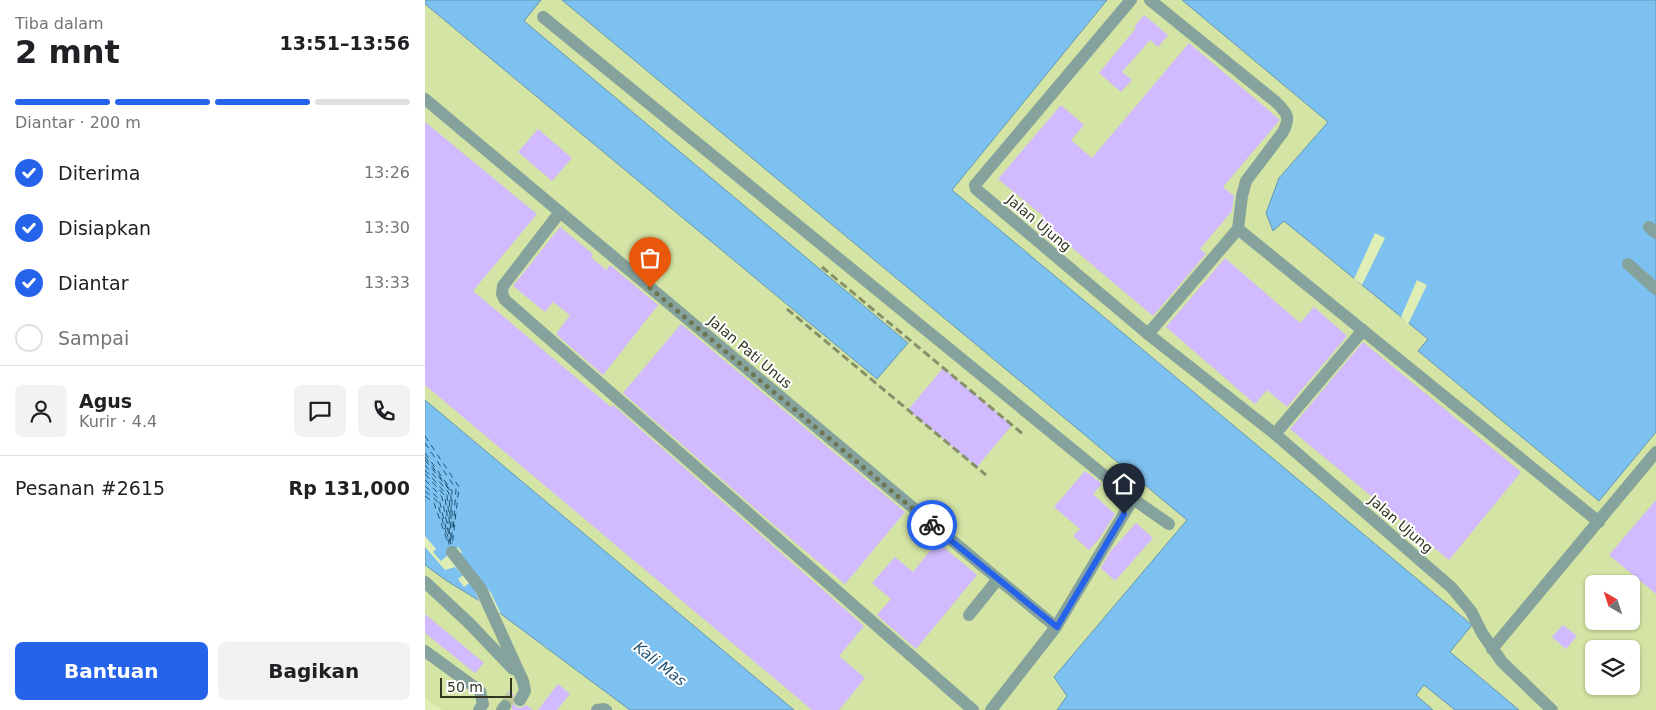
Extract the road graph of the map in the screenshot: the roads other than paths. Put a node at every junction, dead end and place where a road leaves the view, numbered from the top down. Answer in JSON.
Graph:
{"nodes":[{"id":1,"x":1131,"y":0,"type":"edge"},
{"id":2,"x":1150,"y":0,"type":"edge"},
{"id":3,"x":543,"y":17,"type":"dead end"},
{"id":4,"x":425,"y":99,"type":"edge"},
{"id":5,"x":559,"y":212,"type":"junction"},
{"id":6,"x":1238,"y":229,"type":"junction"},
{"id":7,"x":1628,"y":264,"type":"dead end"},
{"id":8,"x":1656,"y":289,"type":"edge"},
{"id":9,"x":1363,"y":330,"type":"junction"},
{"id":10,"x":1149,"y":334,"type":"junction"},
{"id":11,"x":1275,"y":434,"type":"junction"},
{"id":12,"x":1656,"y":452,"type":"edge"},
{"id":13,"x":1133,"y":499,"type":"junction"},
{"id":14,"x":1599,"y":522,"type":"junction"},
{"id":15,"x":1169,"y":524,"type":"dead end"},
{"id":16,"x":452,"y":552,"type":"dead end"},
{"id":17,"x":998,"y":579,"type":"junction"},
{"id":18,"x":425,"y":582,"type":"edge"},
{"id":19,"x":969,"y":615,"type":"dead end"},
{"id":20,"x":1057,"y":627,"type":"junction"},
{"id":21,"x":1492,"y":649,"type":"junction"},
{"id":22,"x":425,"y":651,"type":"edge"},
{"id":23,"x":521,"y":679,"type":"junction"},
{"id":24,"x":517,"y":697,"type":"tunnel mouth"},
{"id":25,"x":479,"y":710,"type":"edge"},
{"id":26,"x":597,"y":710,"type":"edge"},
{"id":27,"x":605,"y":710,"type":"edge"},
{"id":28,"x":973,"y":710,"type":"edge"},
{"id":29,"x":991,"y":710,"type":"edge"},
{"id":30,"x":1552,"y":710,"type":"edge"}],
"edges":[{"from":1,"to":10,"type":"lane","name":"Jalan Ujung"},
{"from":2,"to":6,"type":"lane"},
{"from":3,"to":13,"type":"lane"},
{"from":4,"to":5,"type":"lane","name":"Jalan Pati Unus"},
{"from":5,"to":17,"type":"lane","name":"Jalan Pati Unus"},
{"from":5,"to":28,"type":"lane"},
{"from":6,"to":9,"type":"lane"},
{"from":6,"to":10,"type":"lane"},
{"from":7,"to":8,"type":"lane"},
{"from":9,"to":11,"type":"lane"},
{"from":9,"to":14,"type":"lane"},
{"from":10,"to":11,"type":"lane","name":"Jalan Ujung"},
{"from":11,"to":21,"type":"lane","name":"Jalan Ujung"},
{"from":12,"to":14,"type":"lane"},
{"from":13,"to":15,"type":"lane"},
{"from":13,"to":20,"type":"lane"},
{"from":14,"to":21,"type":"lane"},
{"from":16,"to":23,"type":"lane"},
{"from":17,"to":19,"type":"lane"},
{"from":17,"to":20,"type":"lane","name":"Jalan Pati Unus"},
{"from":18,"to":23,"type":"lane"},
{"from":20,"to":29,"type":"lane"},
{"from":21,"to":30,"type":"lane","name":"Jalan Ujung"},
{"from":22,"to":25,"type":"lane"},
{"from":23,"to":24,"type":"lane"},
{"from":26,"to":27,"type":"lane"}]}
